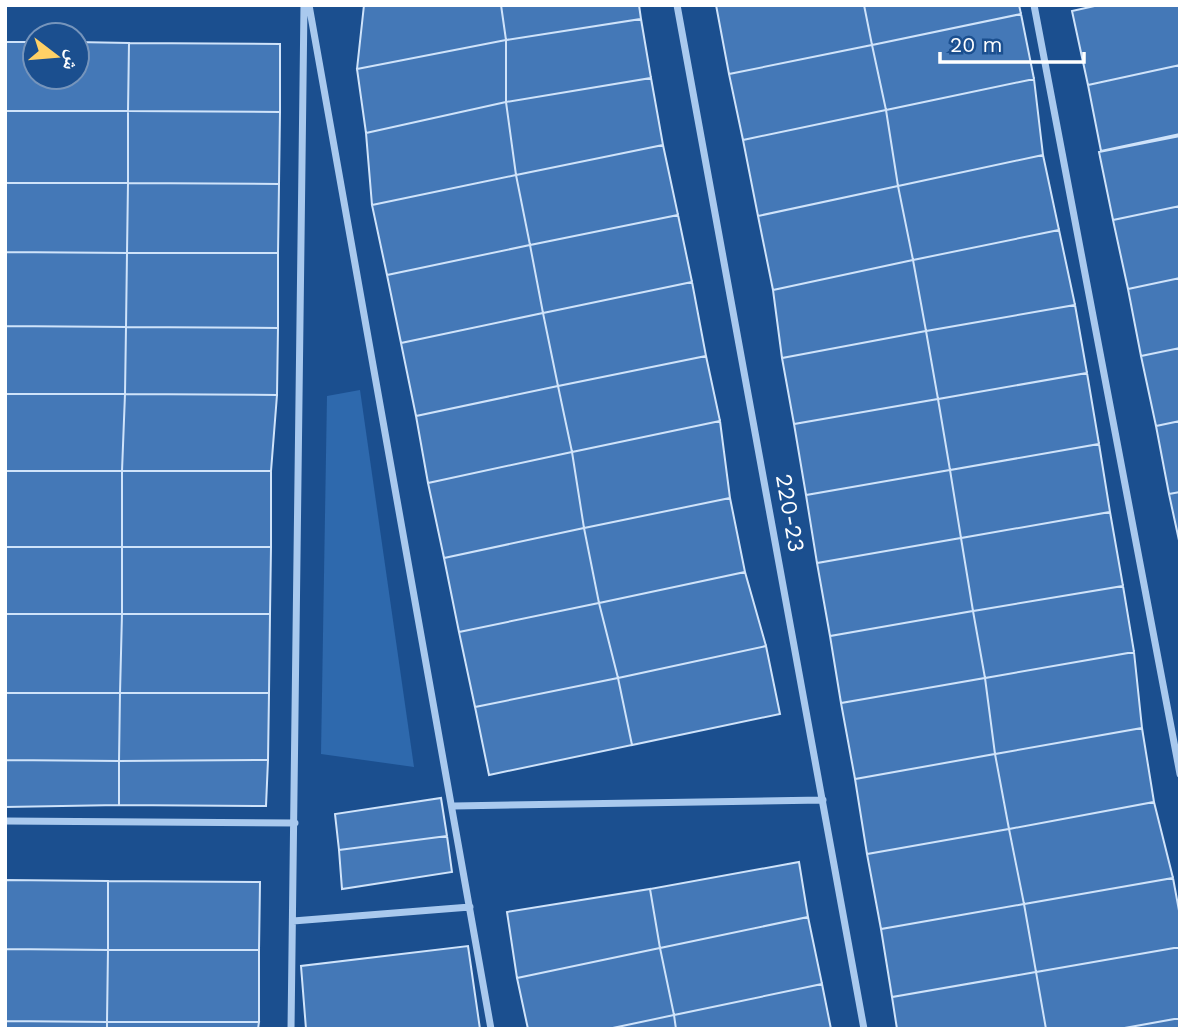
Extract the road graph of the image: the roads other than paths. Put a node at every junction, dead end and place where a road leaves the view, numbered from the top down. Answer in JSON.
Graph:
{"nodes":[{"id":1,"x":307,"y":5,"type":"edge"},
{"id":2,"x":677,"y":5,"type":"edge"},
{"id":3,"x":1034,"y":5,"type":"edge"},
{"id":4,"x":1180,"y":774,"type":"edge"},
{"id":5,"x":823,"y":800,"type":"junction"},
{"id":6,"x":454,"y":806,"type":"junction"},
{"id":7,"x":5,"y":821,"type":"edge"},
{"id":8,"x":295,"y":823,"type":"junction"},
{"id":9,"x":470,"y":907,"type":"junction"},
{"id":10,"x":293,"y":921,"type":"junction"},
{"id":11,"x":291,"y":1029,"type":"edge"},
{"id":12,"x":491,"y":1029,"type":"edge"},
{"id":13,"x":864,"y":1029,"type":"edge"}],
"edges":[{"from":1,"to":6,"type":"street"},
{"from":1,"to":8,"type":"street"},
{"from":2,"to":5,"type":"street","name":"220-23"},
{"from":3,"to":4,"type":"street"},
{"from":5,"to":6,"type":"street"},
{"from":5,"to":13,"type":"street","name":"220-23"},
{"from":6,"to":9,"type":"street"},
{"from":7,"to":8,"type":"street"},
{"from":8,"to":10,"type":"street"},
{"from":9,"to":10,"type":"street"},
{"from":9,"to":12,"type":"street"},
{"from":10,"to":11,"type":"street"}]}
